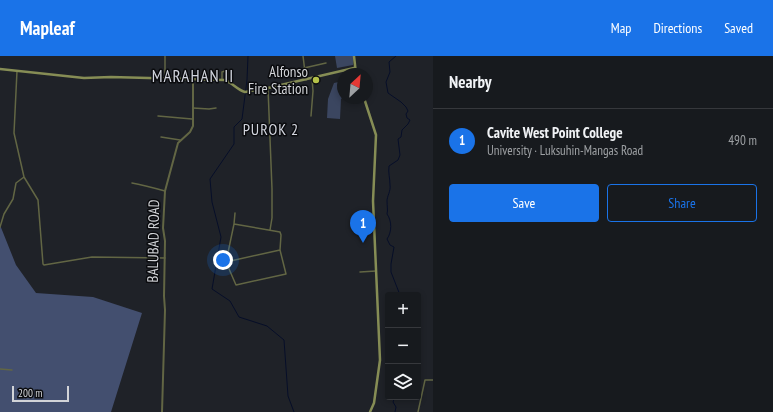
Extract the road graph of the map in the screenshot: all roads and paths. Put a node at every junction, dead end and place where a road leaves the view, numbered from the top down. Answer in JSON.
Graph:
{"nodes":[{"id":1,"x":165,"y":56,"type":"edge"},
{"id":2,"x":303,"y":56,"type":"edge"},
{"id":3,"x":354,"y":56,"type":"edge"},
{"id":4,"x":326,"y":63,"type":"dead end"},
{"id":5,"x":304,"y":68,"type":"junction"},
{"id":6,"x":354,"y":68,"type":"edge"},
{"id":7,"x":0,"y":69,"type":"edge"},
{"id":8,"x":17,"y":71,"type":"junction"},
{"id":9,"x":225,"y":71,"type":"dead end"},
{"id":10,"x":337,"y":72,"type":"edge"},
{"id":11,"x":165,"y":78,"type":"junction"},
{"id":12,"x":312,"y":78,"type":"junction"},
{"id":13,"x":193,"y":79,"type":"junction"},
{"id":14,"x":222,"y":80,"type":"junction"},
{"id":15,"x":306,"y":80,"type":"junction"},
{"id":16,"x":268,"y":88,"type":"junction"},
{"id":17,"x":366,"y":104,"type":"edge"},
{"id":18,"x":193,"y":108,"type":"junction"},
{"id":19,"x":216,"y":108,"type":"dead end"},
{"id":20,"x":158,"y":116,"type":"dead end"},
{"id":21,"x":311,"y":116,"type":"dead end"},
{"id":22,"x":193,"y":119,"type":"junction"},
{"id":23,"x":161,"y":137,"type":"dead end"},
{"id":24,"x":180,"y":140,"type":"junction"},
{"id":25,"x":24,"y":177,"type":"junction"},
{"id":26,"x":132,"y":183,"type":"dead end"},
{"id":27,"x":165,"y":191,"type":"junction"},
{"id":28,"x":235,"y":213,"type":"dead end"},
{"id":29,"x":234,"y":224,"type":"junction"},
{"id":30,"x":0,"y":227,"type":"edge"},
{"id":31,"x":270,"y":230,"type":"junction"},
{"id":32,"x":280,"y":250,"type":"junction"},
{"id":33,"x":165,"y":258,"type":"junction"},
{"id":34,"x":226,"y":262,"type":"junction"},
{"id":35,"x":376,"y":271,"type":"junction"},
{"id":36,"x":360,"y":272,"type":"dead end"},
{"id":37,"x":0,"y":369,"type":"edge"},
{"id":38,"x":12,"y":370,"type":"dead end"},
{"id":39,"x":433,"y":380,"type":"edge"},
{"id":40,"x":162,"y":412,"type":"edge"},
{"id":41,"x":370,"y":412,"type":"edge"},
{"id":42,"x":418,"y":412,"type":"edge"}],
"edges":[{"from":1,"to":11,"type":"street"},
{"from":2,"to":5,"type":"street"},
{"from":3,"to":6,"type":"main road"},
{"from":4,"to":5,"type":"street"},
{"from":5,"to":15,"type":"street"},
{"from":7,"to":8,"type":"main road"},
{"from":8,"to":11,"type":"main road"},
{"from":8,"to":25,"type":"street"},
{"from":9,"to":14,"type":"street"},
{"from":10,"to":12,"type":"main road"},
{"from":11,"to":13,"type":"main road"},
{"from":12,"to":15,"type":"main road"},
{"from":12,"to":21,"type":"street"},
{"from":13,"to":14,"type":"main road"},
{"from":13,"to":18,"type":"street","name":"BALUBAD ROAD"},
{"from":14,"to":16,"type":"main road"},
{"from":15,"to":16,"type":"main road"},
{"from":16,"to":31,"type":"street"},
{"from":17,"to":35,"type":"main road"},
{"from":18,"to":19,"type":"street"},
{"from":18,"to":22,"type":"street","name":"BALUBAD ROAD"},
{"from":20,"to":22,"type":"street"},
{"from":22,"to":24,"type":"street","name":"BALUBAD ROAD"},
{"from":23,"to":24,"type":"street"},
{"from":24,"to":27,"type":"street","name":"BALUBAD ROAD"},
{"from":25,"to":30,"type":"street"},
{"from":25,"to":33,"type":"street"},
{"from":26,"to":27,"type":"street"},
{"from":27,"to":33,"type":"street","name":"BALUBAD ROAD"},
{"from":28,"to":29,"type":"street"},
{"from":29,"to":31,"type":"street"},
{"from":29,"to":34,"type":"street"},
{"from":31,"to":32,"type":"street"},
{"from":32,"to":34,"type":"street"},
{"from":32,"to":34,"type":"street"},
{"from":33,"to":40,"type":"street","name":"BALUBAD ROAD"},
{"from":35,"to":36,"type":"street"},
{"from":35,"to":41,"type":"main road"},
{"from":37,"to":38,"type":"street"},
{"from":39,"to":42,"type":"street"}]}
